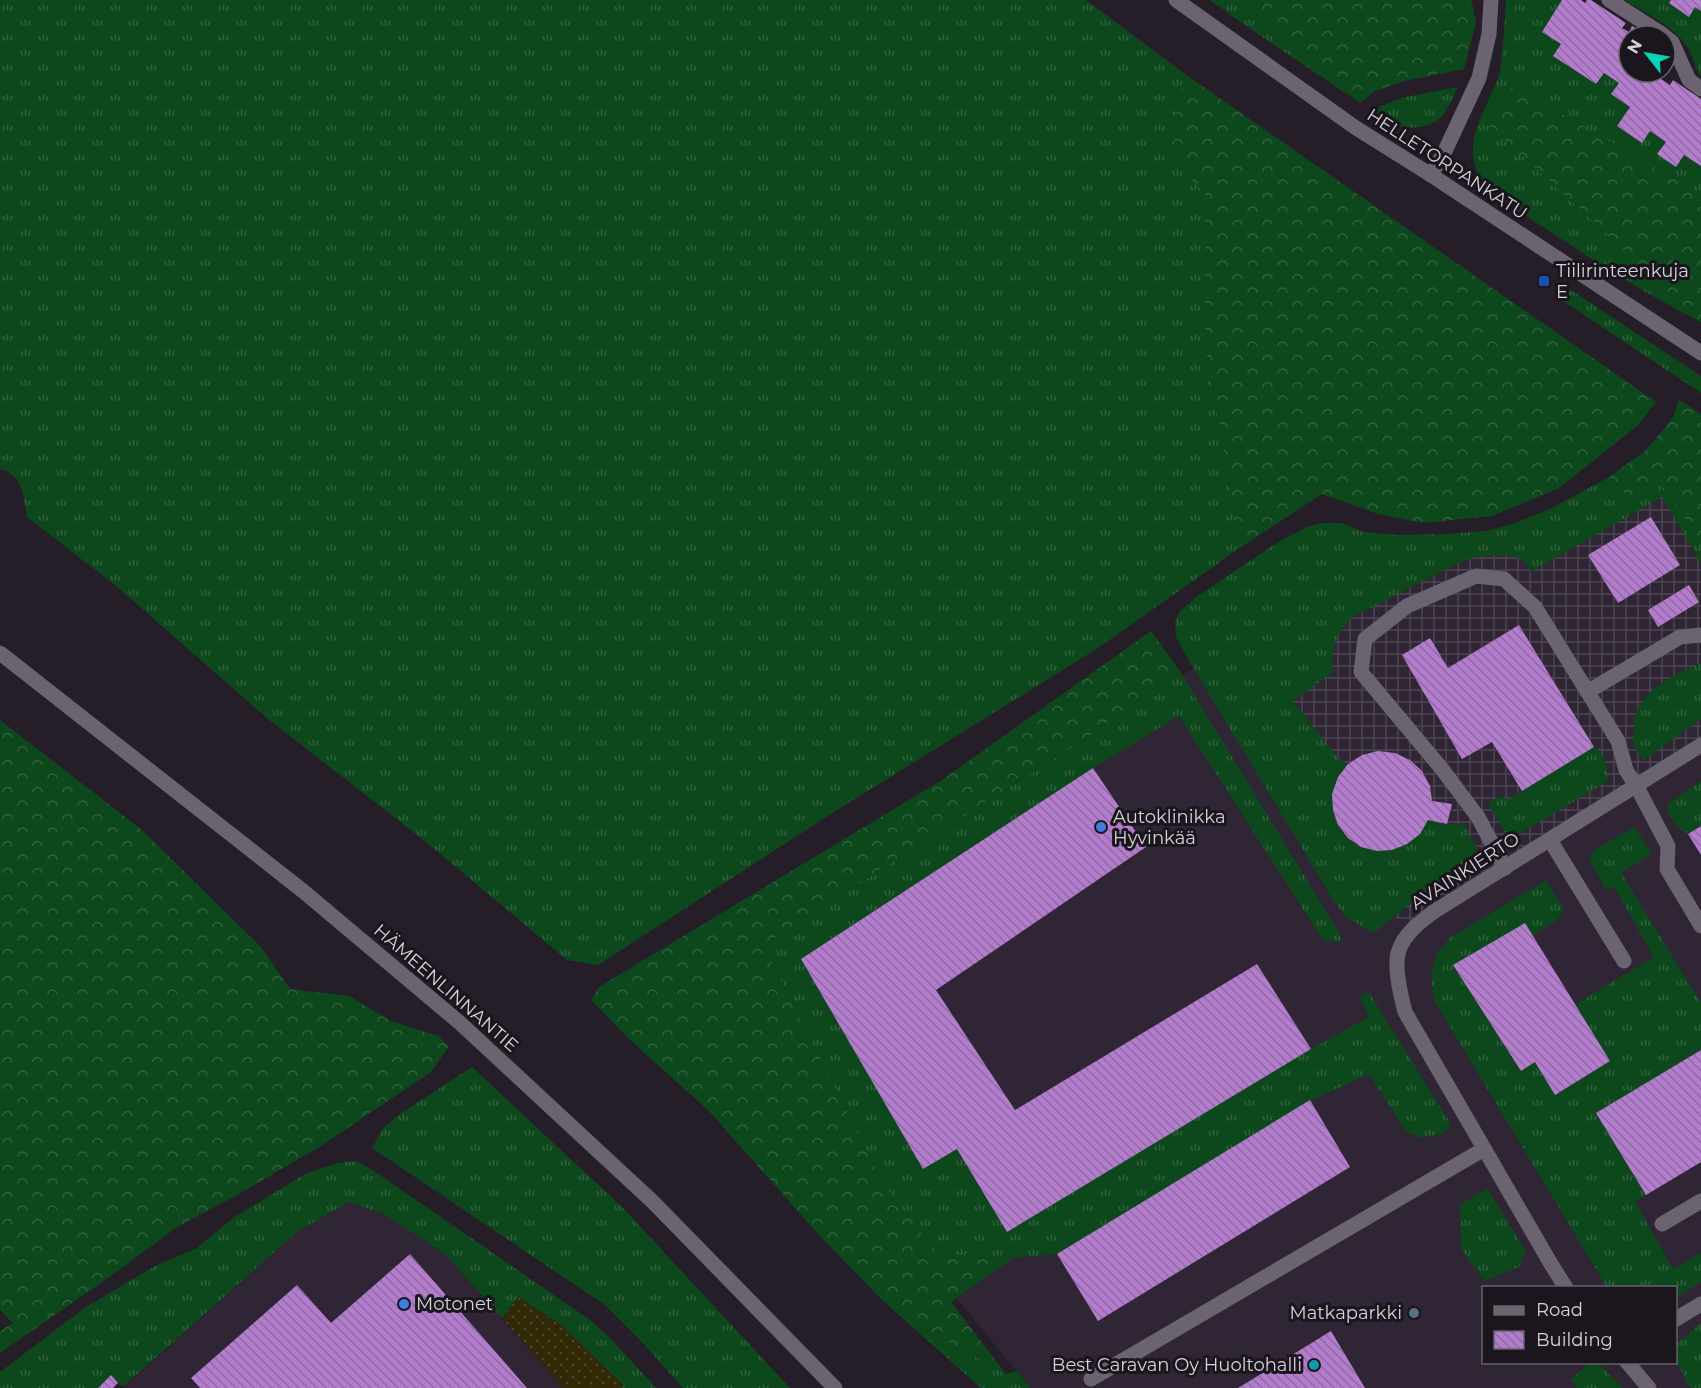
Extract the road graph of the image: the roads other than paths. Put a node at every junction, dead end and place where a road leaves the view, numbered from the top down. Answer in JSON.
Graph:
{"nodes":[{"id":1,"x":1176,"y":0,"type":"edge"},
{"id":2,"x":1491,"y":0,"type":"edge"},
{"id":3,"x":1609,"y":0,"type":"edge"},
{"id":4,"x":1701,"y":89,"type":"edge"},
{"id":5,"x":1431,"y":175,"type":"junction"},
{"id":6,"x":1701,"y":353,"type":"edge"},
{"id":7,"x":1701,"y":635,"type":"edge"},
{"id":8,"x":0,"y":653,"type":"edge"},
{"id":9,"x":1587,"y":692,"type":"junction"},
{"id":10,"x":1701,"y":745,"type":"edge"},
{"id":11,"x":1637,"y":787,"type":"junction"},
{"id":12,"x":1550,"y":840,"type":"junction"},
{"id":13,"x":1505,"y":868,"type":"junction"},
{"id":14,"x":1701,"y":926,"type":"edge"},
{"id":15,"x":1624,"y":961,"type":"dead end"},
{"id":16,"x":1484,"y":1149,"type":"junction"},
{"id":17,"x":1701,"y":1201,"type":"edge"},
{"id":18,"x":1662,"y":1224,"type":"dead end"},
{"id":19,"x":1565,"y":1286,"type":"edge"},
{"id":20,"x":1701,"y":1304,"type":"edge"},
{"id":21,"x":1677,"y":1318,"type":"edge"},
{"id":22,"x":1629,"y":1364,"type":"edge"},
{"id":23,"x":1091,"y":1379,"type":"dead end"},
{"id":24,"x":835,"y":1388,"type":"edge"},
{"id":25,"x":1649,"y":1388,"type":"edge"}],
"edges":[{"from":1,"to":5,"type":"street","name":"HELLETORPANKATU"},
{"from":2,"to":5,"type":"street"},
{"from":3,"to":4,"type":"street"},
{"from":5,"to":6,"type":"street","name":"HELLETORPANKATU"},
{"from":7,"to":9,"type":"street"},
{"from":8,"to":24,"type":"street","name":"HÄMEENLINNANTIE"},
{"from":9,"to":11,"type":"street"},
{"from":9,"to":13,"type":"street"},
{"from":10,"to":11,"type":"street","name":"AVAINKIERTO"},
{"from":11,"to":12,"type":"street","name":"AVAINKIERTO"},
{"from":11,"to":14,"type":"street"},
{"from":12,"to":13,"type":"street","name":"AVAINKIERTO"},
{"from":12,"to":15,"type":"street"},
{"from":13,"to":16,"type":"street","name":"AVAINKIERTO"},
{"from":16,"to":19,"type":"street","name":"AVAINKIERTO"},
{"from":16,"to":23,"type":"street"},
{"from":17,"to":18,"type":"street"},
{"from":20,"to":21,"type":"street"},
{"from":22,"to":25,"type":"street"}]}
